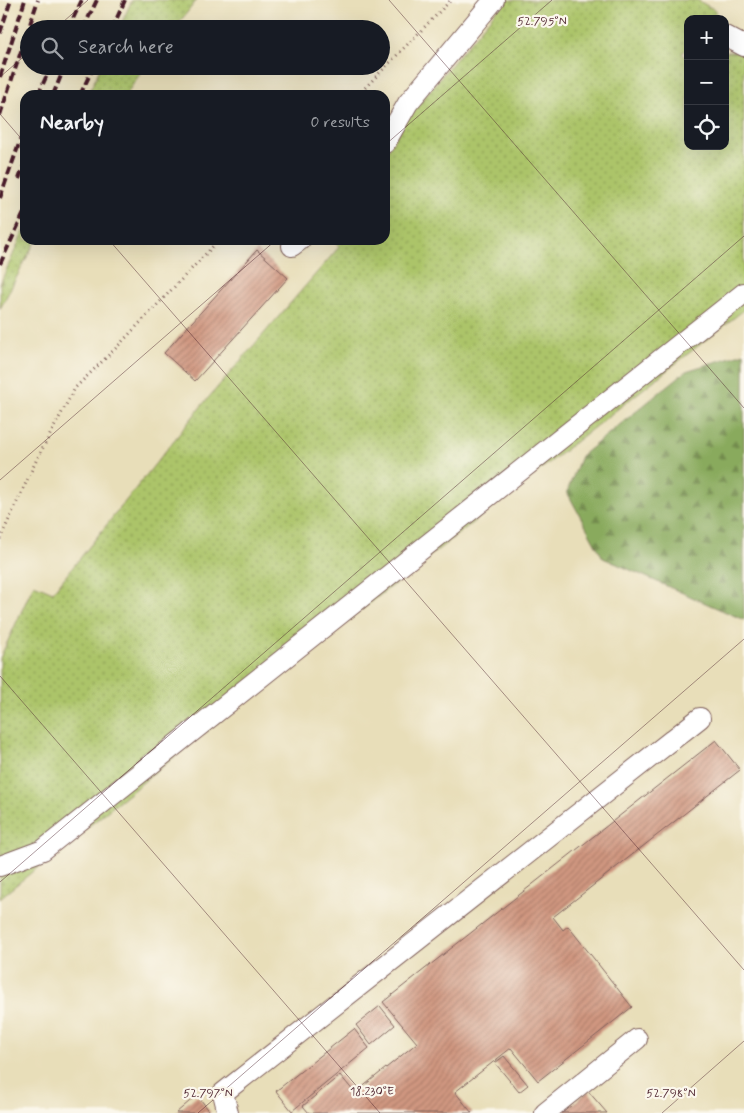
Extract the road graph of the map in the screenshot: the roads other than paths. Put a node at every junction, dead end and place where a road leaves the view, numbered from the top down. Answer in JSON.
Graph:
{"nodes":[{"id":1,"x":494,"y":0,"type":"edge"},
{"id":2,"x":729,"y":38,"type":"edge"},
{"id":3,"x":744,"y":46,"type":"edge"},
{"id":4,"x":390,"y":134,"type":"edge"},
{"id":5,"x":744,"y":293,"type":"edge"},
{"id":6,"x":700,"y":718,"type":"dead end"},
{"id":7,"x":0,"y":866,"type":"edge"},
{"id":8,"x":637,"y":1039,"type":"dead end"},
{"id":9,"x":228,"y":1113,"type":"edge"},
{"id":10,"x":545,"y":1113,"type":"edge"}],
"edges":[{"from":1,"to":4,"type":"street"},
{"from":2,"to":3,"type":"street"},
{"from":5,"to":7,"type":"street"},
{"from":6,"to":9,"type":"street"},
{"from":8,"to":10,"type":"street"}]}
